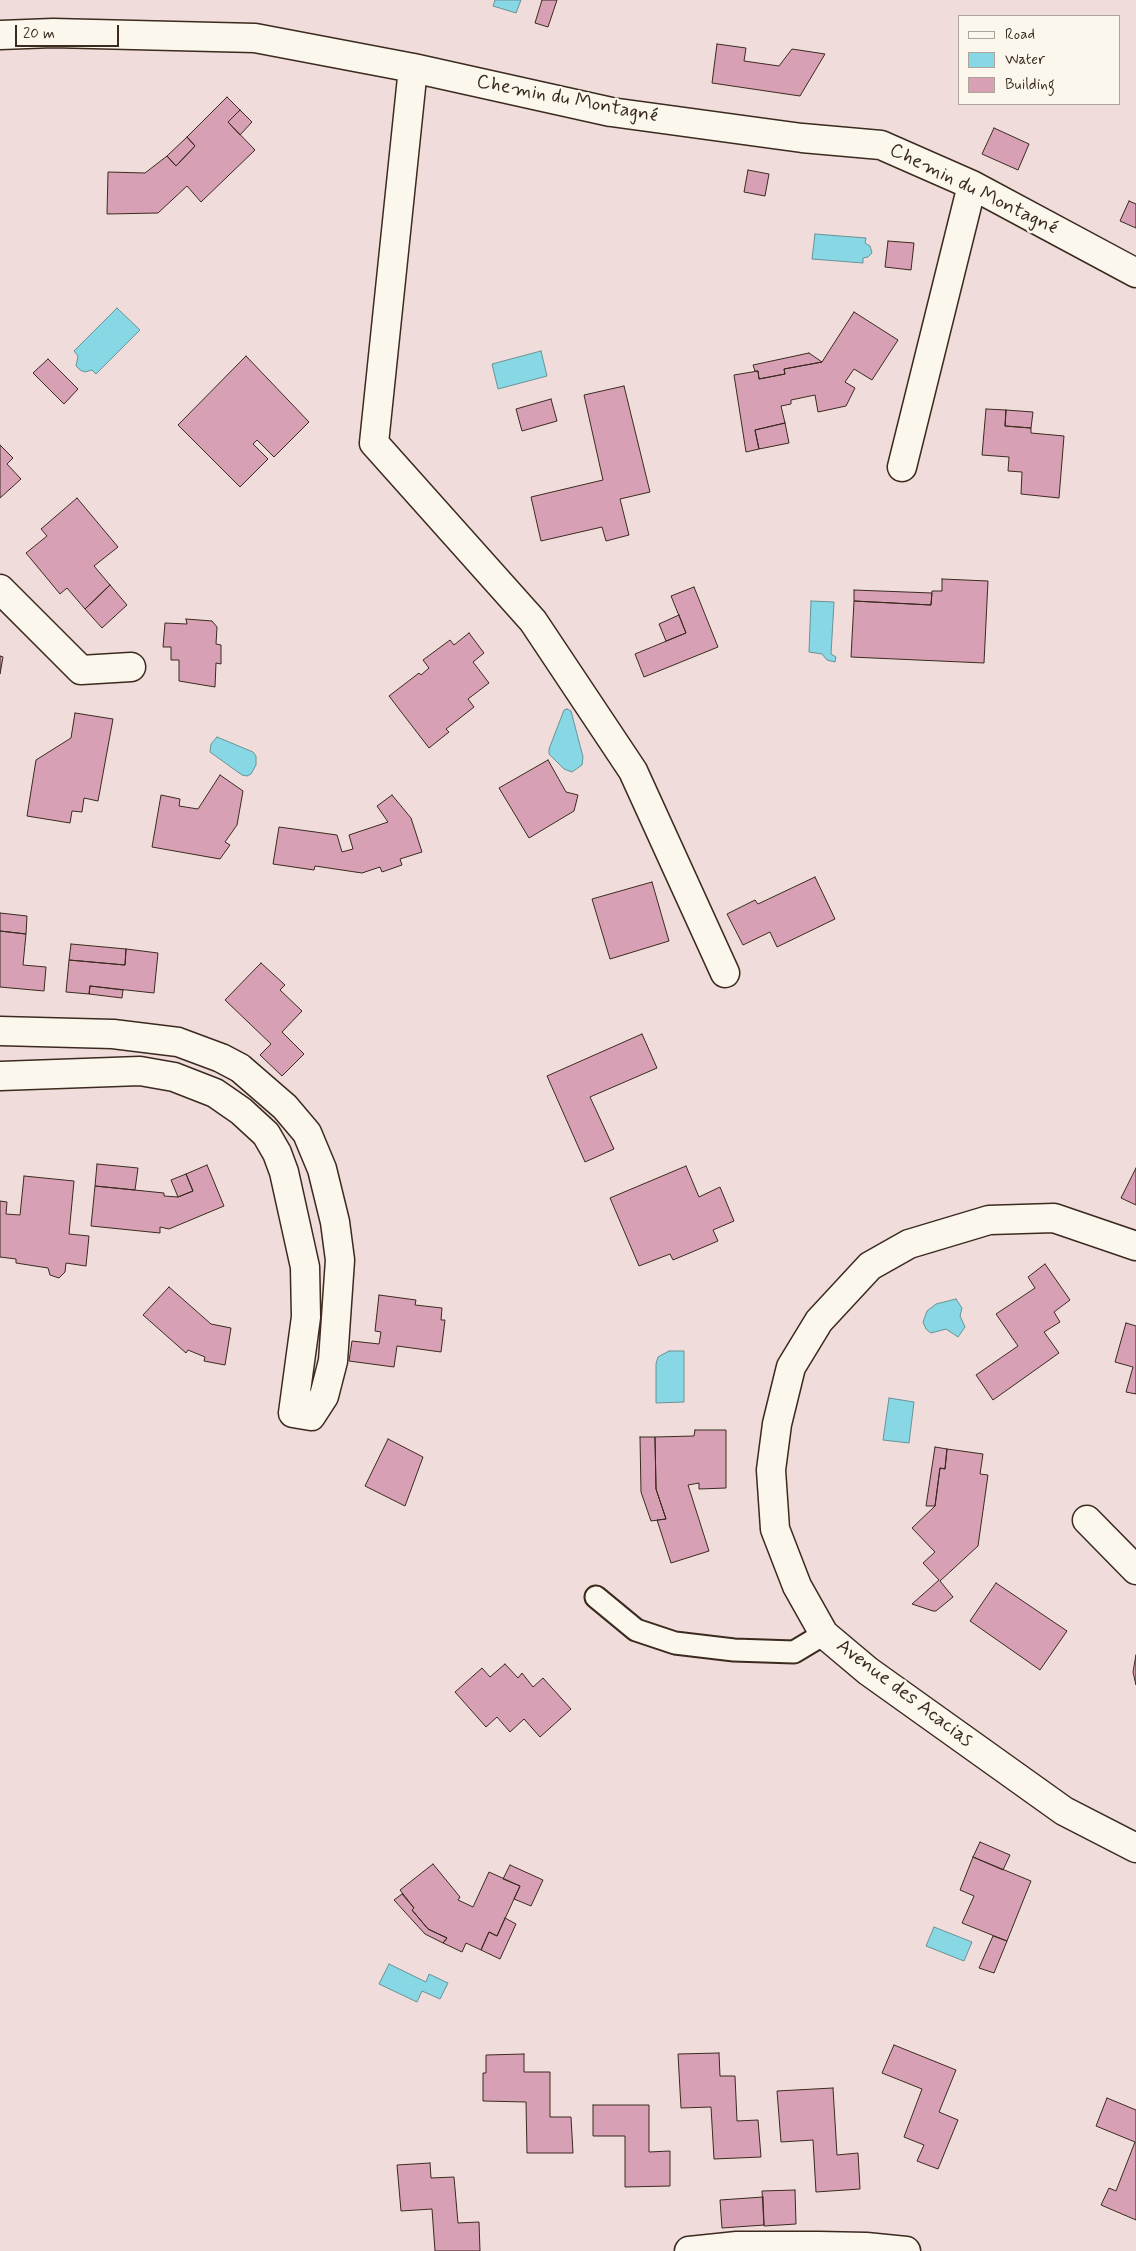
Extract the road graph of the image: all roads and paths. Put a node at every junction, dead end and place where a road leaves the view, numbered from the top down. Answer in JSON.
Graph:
{"nodes":[{"id":1,"x":0,"y":34,"type":"edge"},
{"id":2,"x":413,"y":68,"type":"junction"},
{"id":3,"x":972,"y":185,"type":"junction"},
{"id":4,"x":1136,"y":273,"type":"edge"},
{"id":5,"x":902,"y":467,"type":"dead end"},
{"id":6,"x":0,"y":589,"type":"edge"},
{"id":7,"x":131,"y":667,"type":"dead end"},
{"id":8,"x":725,"y":973,"type":"dead end"},
{"id":9,"x":0,"y":1031,"type":"edge"},
{"id":10,"x":0,"y":1076,"type":"edge"},
{"id":11,"x":1136,"y":1246,"type":"edge"},
{"id":12,"x":1087,"y":1520,"type":"dead end"},
{"id":13,"x":1136,"y":1570,"type":"edge"},
{"id":14,"x":596,"y":1597,"type":"dead end"},
{"id":15,"x":824,"y":1634,"type":"junction"},
{"id":16,"x":1136,"y":1848,"type":"edge"},
{"id":17,"x":689,"y":2251,"type":"edge"},
{"id":18,"x":906,"y":2251,"type":"edge"}],
"edges":[{"from":1,"to":2,"type":"street","name":"Chemin du Montagné"},
{"from":2,"to":3,"type":"street","name":"Chemin du Montagné"},
{"from":2,"to":8,"type":"street"},
{"from":3,"to":4,"type":"street","name":"Chemin du Montagné"},
{"from":3,"to":5,"type":"street"},
{"from":6,"to":7,"type":"street"},
{"from":9,"to":10,"type":"street"},
{"from":11,"to":15,"type":"street","name":"Avenue des Acacias"},
{"from":12,"to":13,"type":"street"},
{"from":14,"to":15,"type":"lane"},
{"from":15,"to":16,"type":"street","name":"Avenue des Acacias"},
{"from":17,"to":18,"type":"street"}]}
